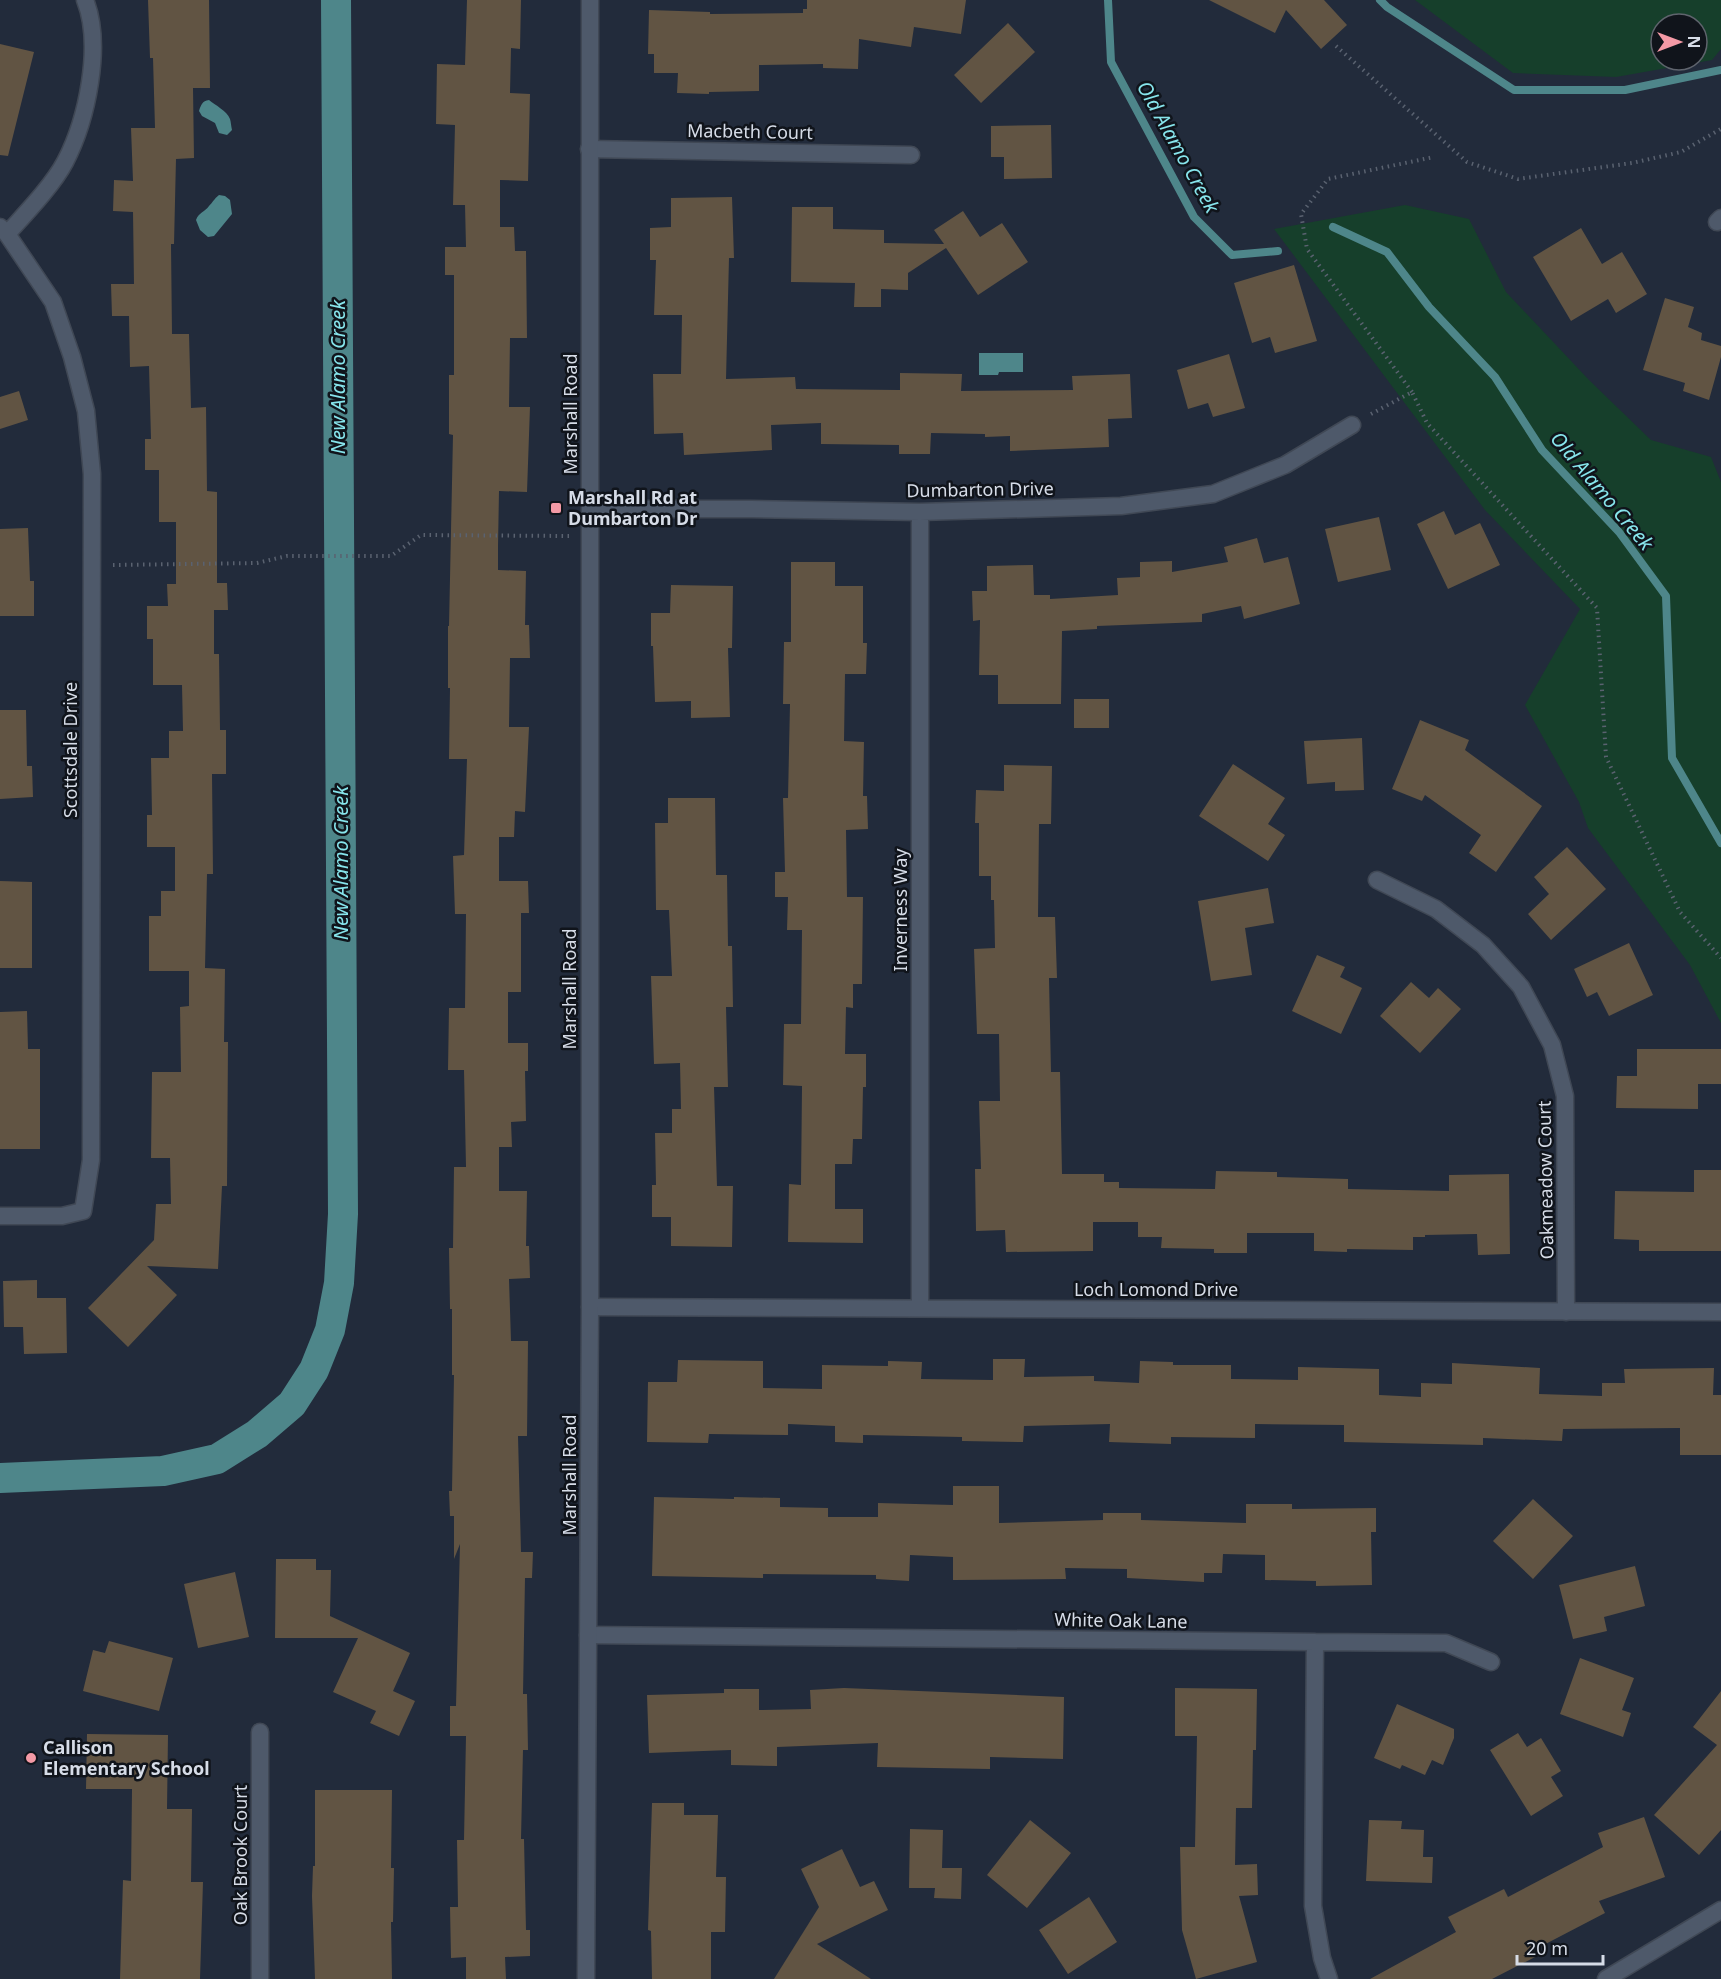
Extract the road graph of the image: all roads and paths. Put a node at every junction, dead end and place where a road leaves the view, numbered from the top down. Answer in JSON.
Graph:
{"nodes":[{"id":1,"x":85,"y":0,"type":"edge"},
{"id":2,"x":590,"y":0,"type":"edge"},
{"id":3,"x":1336,"y":46,"type":"dead end"},
{"id":4,"x":1721,"y":129,"type":"edge"},
{"id":5,"x":589,"y":149,"type":"junction"},
{"id":6,"x":911,"y":155,"type":"dead end"},
{"id":7,"x":1434,"y":157,"type":"dead end"},
{"id":8,"x":3,"y":230,"type":"edge"},
{"id":9,"x":1412,"y":392,"type":"junction"},
{"id":10,"x":1352,"y":425,"type":"joint"},
{"id":11,"x":591,"y":509,"type":"junction"},
{"id":12,"x":920,"y":512,"type":"junction"},
{"id":13,"x":590,"y":536,"type":"junction"},
{"id":14,"x":91,"y":565,"type":"junction"},
{"id":15,"x":1377,"y":880,"type":"dead end"},
{"id":16,"x":1721,"y":958,"type":"edge"},
{"id":17,"x":0,"y":1216,"type":"edge"},
{"id":18,"x":590,"y":1307,"type":"junction"},
{"id":19,"x":920,"y":1308,"type":"junction"},
{"id":20,"x":1566,"y":1312,"type":"junction"},
{"id":21,"x":1721,"y":1312,"type":"edge"},
{"id":22,"x":588,"y":1635,"type":"junction"},
{"id":23,"x":1315,"y":1642,"type":"junction"},
{"id":24,"x":1491,"y":1662,"type":"dead end"},
{"id":25,"x":260,"y":1732,"type":"dead end"},
{"id":26,"x":1721,"y":1910,"type":"edge"},
{"id":27,"x":260,"y":1979,"type":"edge"},
{"id":28,"x":586,"y":1979,"type":"edge"},
{"id":29,"x":1329,"y":1979,"type":"edge"},
{"id":30,"x":1606,"y":1979,"type":"edge"}],
"edges":[{"from":1,"to":8,"type":"street"},
{"from":2,"to":5,"type":"street","name":"Marshall Road"},
{"from":3,"to":4,"type":"path"},
{"from":5,"to":6,"type":"street","name":"Macbeth Court"},
{"from":5,"to":11,"type":"street","name":"Marshall Road"},
{"from":7,"to":9,"type":"path"},
{"from":8,"to":14,"type":"street","name":"Scottsdale Drive"},
{"from":9,"to":10,"type":"path"},
{"from":9,"to":16,"type":"path"},
{"from":10,"to":12,"type":"street","name":"Dumbarton Drive"},
{"from":11,"to":12,"type":"street","name":"Dumbarton Drive"},
{"from":11,"to":13,"type":"street","name":"Marshall Road"},
{"from":12,"to":19,"type":"street","name":"Inverness Way"},
{"from":13,"to":14,"type":"path"},
{"from":13,"to":18,"type":"street","name":"Marshall Road"},
{"from":14,"to":17,"type":"street","name":"Scottsdale Drive"},
{"from":15,"to":20,"type":"street","name":"Oakmeadow Court"},
{"from":18,"to":19,"type":"street","name":"Loch Lomond Drive"},
{"from":18,"to":22,"type":"street","name":"Marshall Road"},
{"from":19,"to":20,"type":"street","name":"Loch Lomond Drive"},
{"from":20,"to":21,"type":"street","name":"Loch Lomond Drive"},
{"from":22,"to":23,"type":"street","name":"White Oak Lane"},
{"from":22,"to":28,"type":"street","name":"Marshall Road"},
{"from":23,"to":24,"type":"street","name":"White Oak Lane"},
{"from":23,"to":29,"type":"street"},
{"from":25,"to":27,"type":"street","name":"Oak Brook Court"},
{"from":26,"to":30,"type":"street"}]}
